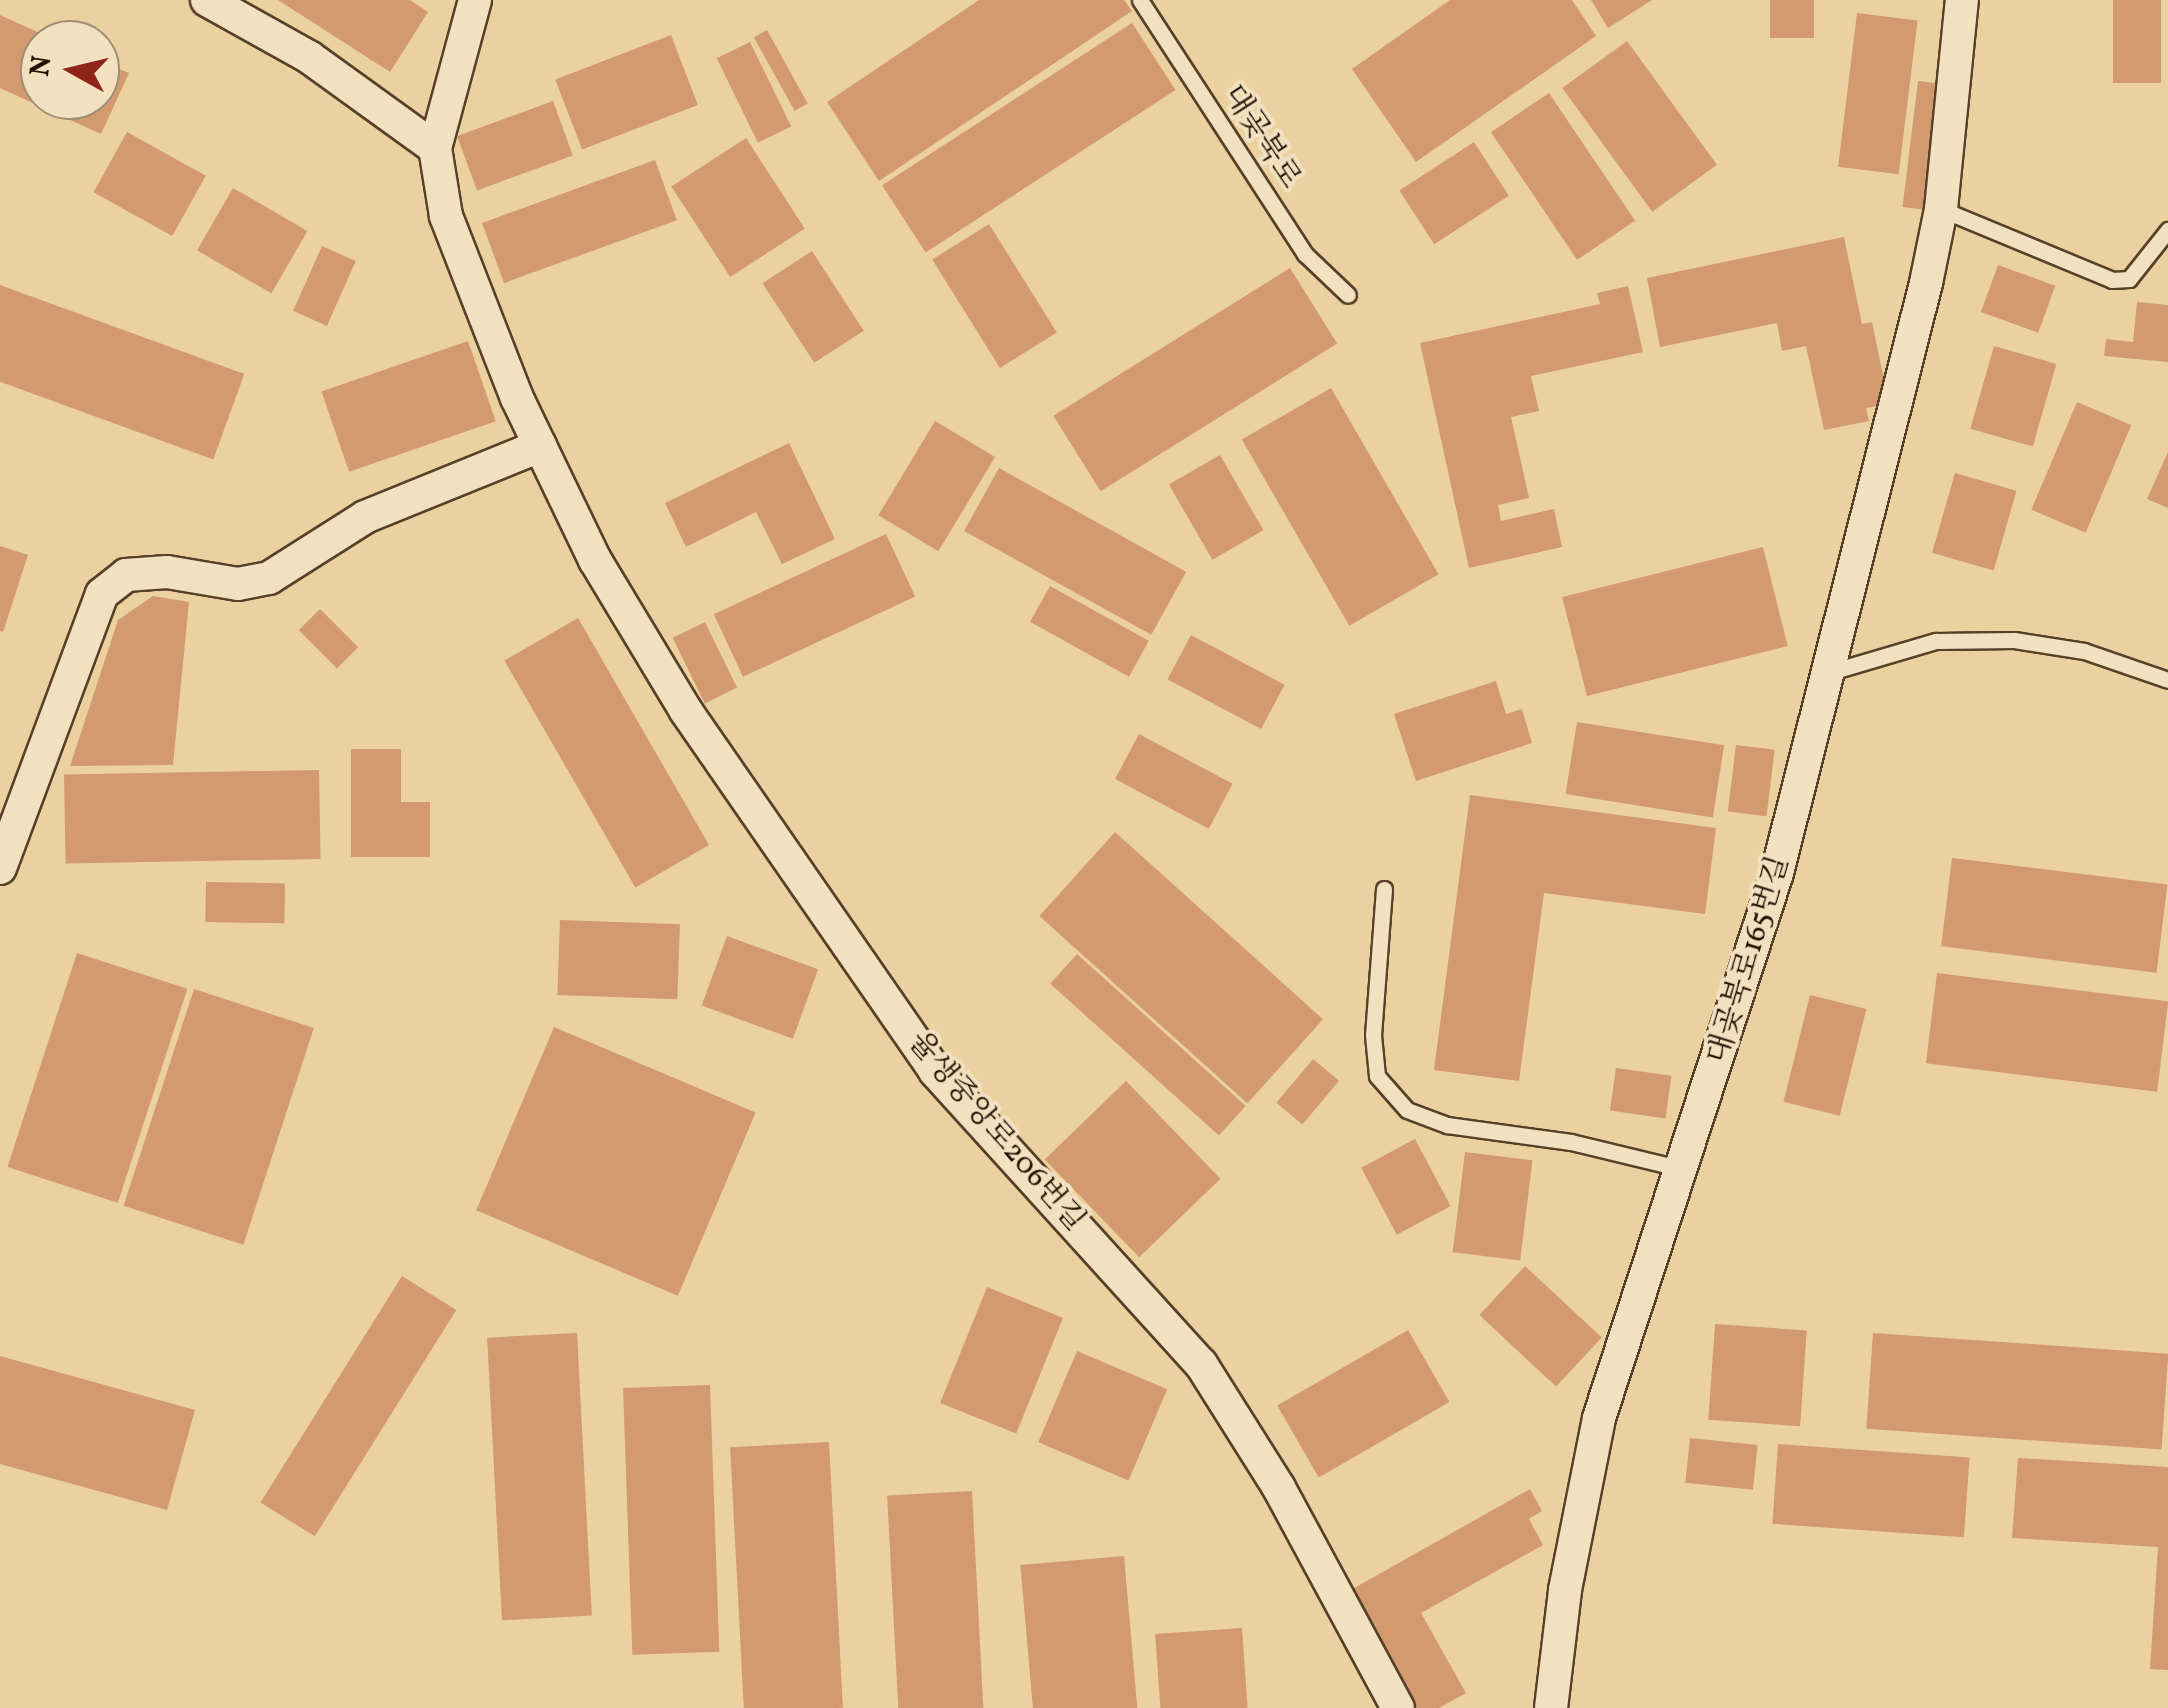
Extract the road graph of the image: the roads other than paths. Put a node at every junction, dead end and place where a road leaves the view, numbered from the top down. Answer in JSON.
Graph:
{"nodes":[{"id":1,"x":207,"y":0,"type":"edge"},
{"id":2,"x":475,"y":0,"type":"edge"},
{"id":3,"x":1140,"y":0,"type":"edge"},
{"id":4,"x":1962,"y":0,"type":"edge"},
{"id":5,"x":435,"y":148,"type":"junction"},
{"id":6,"x":1941,"y":209,"type":"junction"},
{"id":7,"x":2168,"y":230,"type":"edge"},
{"id":8,"x":1348,"y":295,"type":"dead end"},
{"id":9,"x":540,"y":446,"type":"junction"},
{"id":10,"x":1827,"y":672,"type":"junction"},
{"id":11,"x":2168,"y":680,"type":"edge"},
{"id":12,"x":0,"y":868,"type":"edge"},
{"id":13,"x":1384,"y":890,"type":"dead end"},
{"id":14,"x":1683,"y":1169,"type":"junction"},
{"id":15,"x":1398,"y":1708,"type":"edge"},
{"id":16,"x":1551,"y":1708,"type":"edge"}],
"edges":[{"from":1,"to":5,"type":"street"},
{"from":2,"to":5,"type":"street","name":"율생중앙로206번길"},
{"from":3,"to":8,"type":"lane","name":"대곶북로"},
{"from":4,"to":6,"type":"street","name":"대곶북로165번길"},
{"from":5,"to":9,"type":"street","name":"율생중앙로206번길"},
{"from":6,"to":7,"type":"lane"},
{"from":6,"to":10,"type":"street","name":"대곶북로165번길"},
{"from":9,"to":12,"type":"street"},
{"from":9,"to":15,"type":"street","name":"율생중앙로206번길"},
{"from":10,"to":11,"type":"lane"},
{"from":10,"to":14,"type":"street","name":"대곶북로165번길"},
{"from":13,"to":14,"type":"lane"},
{"from":14,"to":16,"type":"street","name":"대곶북로165번길"}]}
